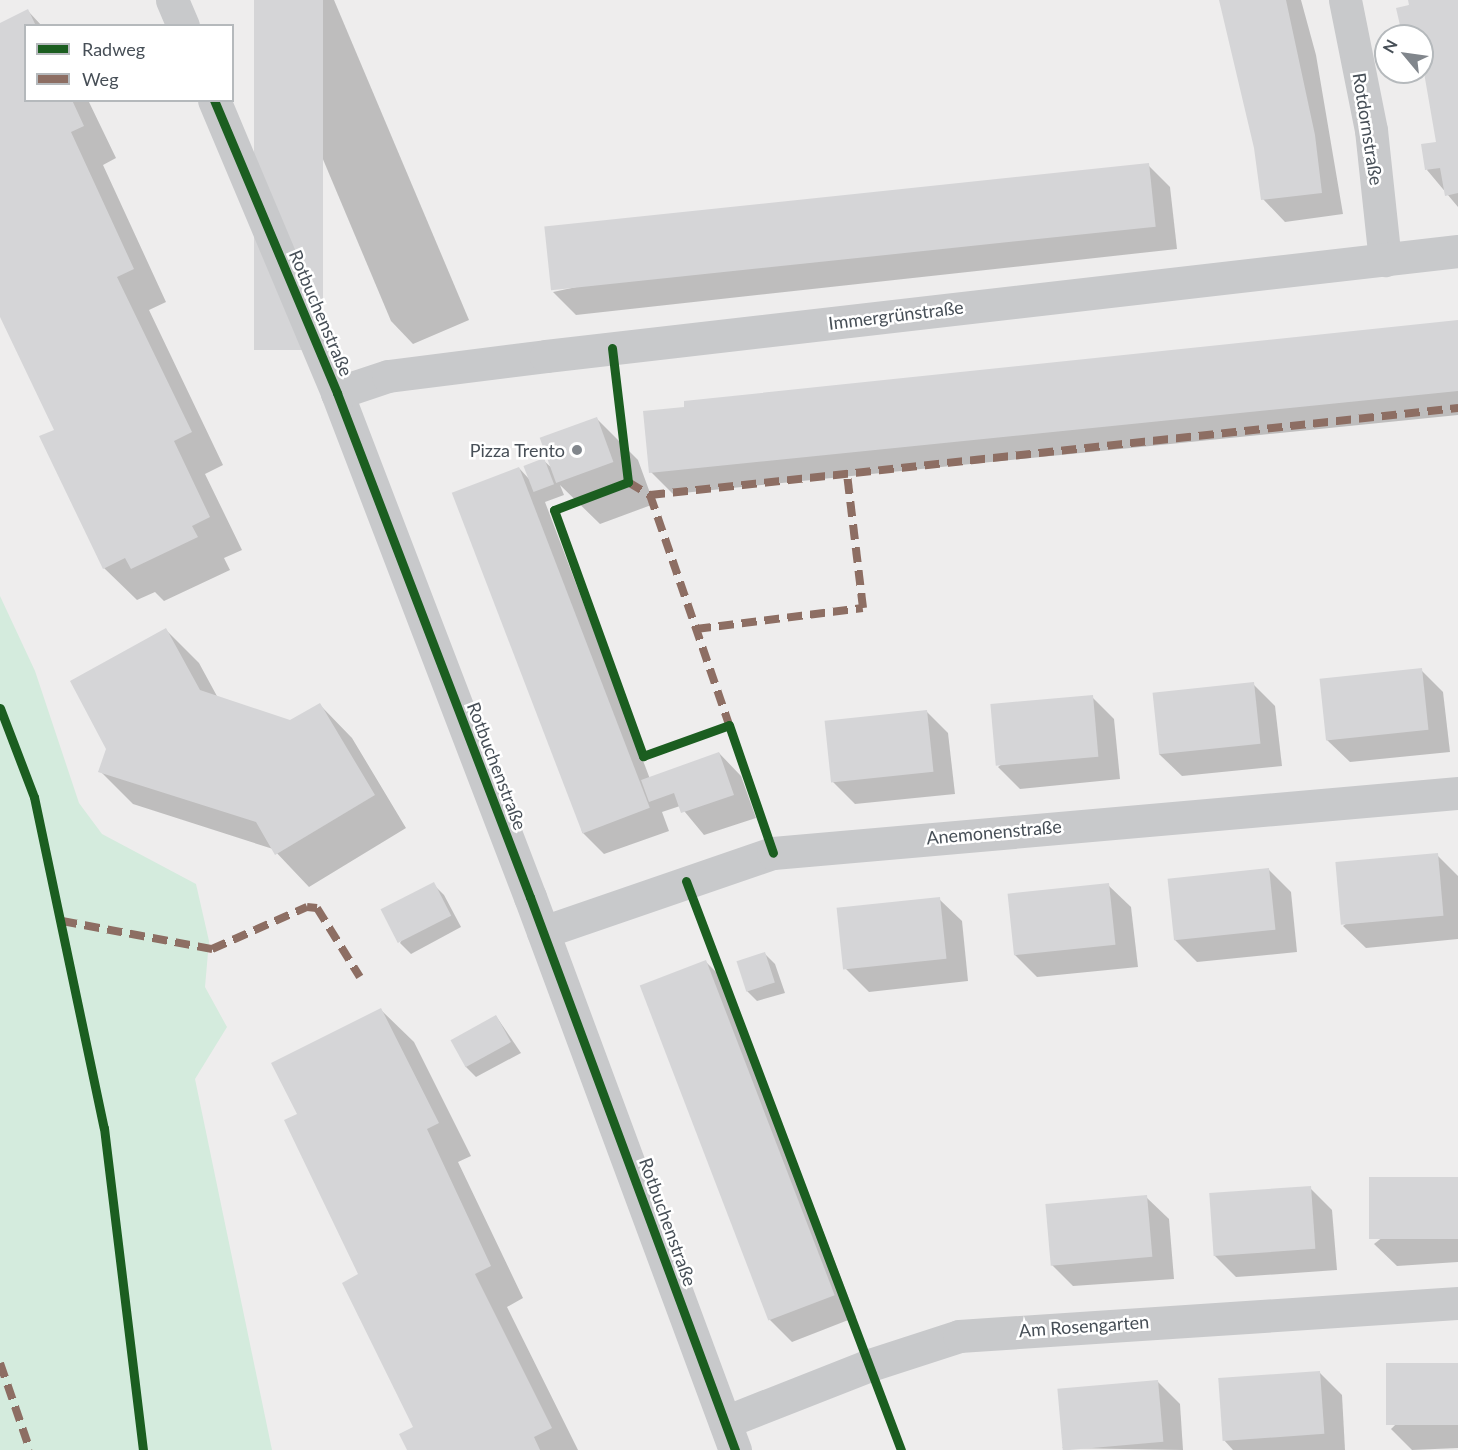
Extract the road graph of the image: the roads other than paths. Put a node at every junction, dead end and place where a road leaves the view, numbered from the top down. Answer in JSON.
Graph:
{"nodes":[{"id":1,"x":172,"y":0,"type":"edge"},
{"id":2,"x":1345,"y":0,"type":"edge"},
{"id":3,"x":182,"y":24,"type":"edge"},
{"id":4,"x":215,"y":102,"type":"edge"},
{"id":5,"x":1458,"y":251,"type":"edge"},
{"id":6,"x":1385,"y":260,"type":"junction"},
{"id":7,"x":336,"y":393,"type":"junction"},
{"id":8,"x":1458,"y":793,"type":"edge"},
{"id":9,"x":543,"y":932,"type":"junction"},
{"id":10,"x":1458,"y":1303,"type":"edge"},
{"id":11,"x":730,"y":1436,"type":"edge"}],
"edges":[{"from":1,"to":3,"type":"street"},
{"from":2,"to":6,"type":"street","name":"Rotdornstraße"},
{"from":4,"to":7,"type":"street","name":"Rotbuchenstraße"},
{"from":5,"to":6,"type":"street","name":"Immergrünstraße"},
{"from":6,"to":7,"type":"street","name":"Immergrünstraße"},
{"from":7,"to":9,"type":"street","name":"Rotbuchenstraße"},
{"from":8,"to":9,"type":"street","name":"Anemonenstraße"},
{"from":9,"to":11,"type":"street","name":"Rotbuchenstraße"},
{"from":10,"to":11,"type":"street","name":"Am Rosengarten"}]}
